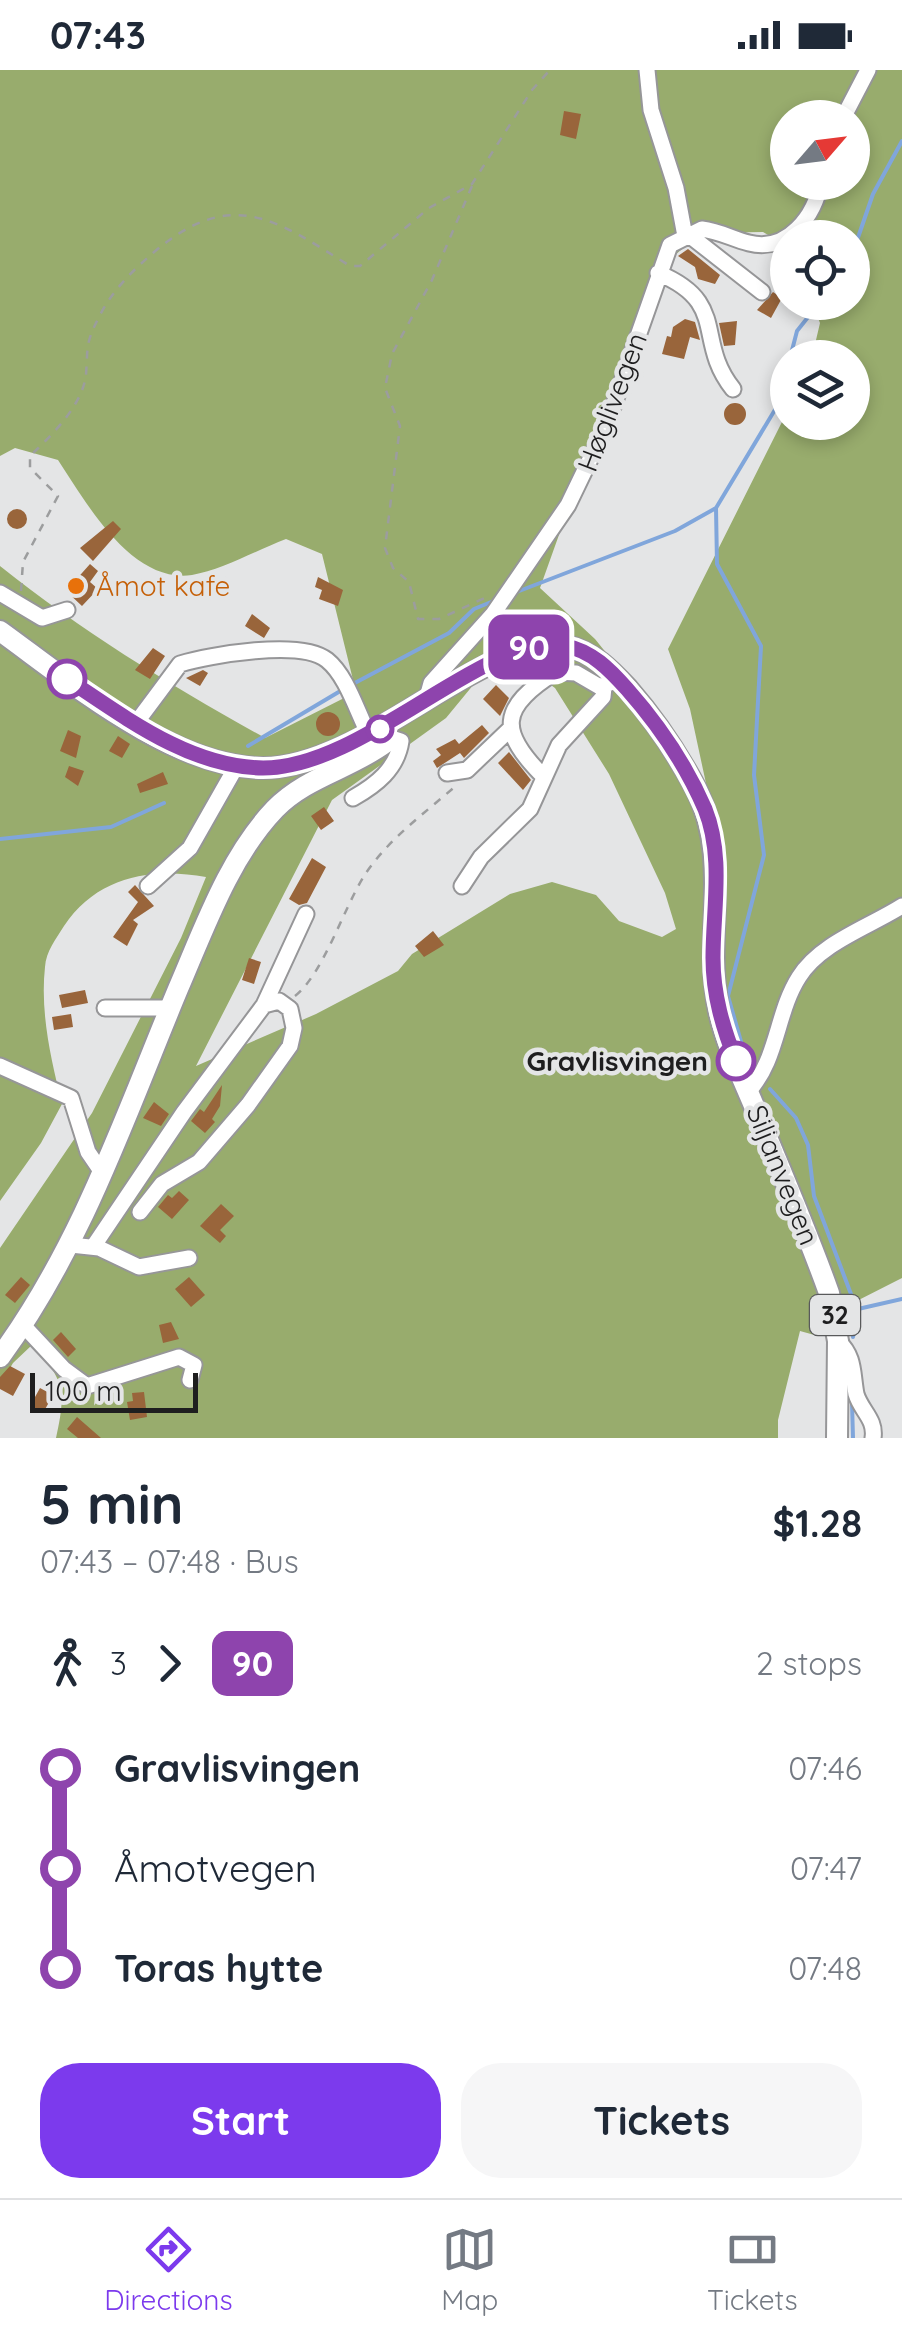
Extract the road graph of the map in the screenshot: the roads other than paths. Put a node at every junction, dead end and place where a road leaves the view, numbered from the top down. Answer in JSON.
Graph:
{"nodes":[{"id":1,"x":647,"y":70,"type":"edge"},
{"id":2,"x":868,"y":70,"type":"edge"},
{"id":3,"x":852,"y":100,"type":"edge"},
{"id":4,"x":815,"y":200,"type":"edge"},
{"id":5,"x":686,"y":234,"type":"junction"},
{"id":6,"x":658,"y":273,"type":"junction"},
{"id":7,"x":762,"y":292,"type":"dead end"},
{"id":8,"x":733,"y":389,"type":"dead end"},
{"id":9,"x":0,"y":593,"type":"edge"},
{"id":10,"x":67,"y":610,"type":"dead end"},
{"id":11,"x":0,"y":631,"type":"edge"},
{"id":12,"x":610,"y":682,"type":"junction"},
{"id":13,"x":426,"y":703,"type":"junction"},
{"id":14,"x":136,"y":723,"type":"junction"},
{"id":15,"x":509,"y":730,"type":"junction"},
{"id":16,"x":382,"y":732,"type":"junction"},
{"id":17,"x":236,"y":767,"type":"junction"},
{"id":18,"x":447,"y":773,"type":"dead end"},
{"id":19,"x":544,"y":776,"type":"junction"},
{"id":20,"x":353,"y":798,"type":"dead end"},
{"id":21,"x":148,"y":886,"type":"dead end"},
{"id":22,"x":462,"y":886,"type":"dead end"},
{"id":23,"x":902,"y":906,"type":"edge"},
{"id":24,"x":306,"y":914,"type":"dead end"},
{"id":25,"x":264,"y":1005,"type":"junction"},
{"id":26,"x":105,"y":1008,"type":"dead end"},
{"id":27,"x":170,"y":1008,"type":"junction"},
{"id":28,"x":0,"y":1066,"type":"edge"},
{"id":29,"x":748,"y":1092,"type":"junction"},
{"id":30,"x":103,"y":1174,"type":"junction"},
{"id":31,"x":140,"y":1212,"type":"dead end"},
{"id":32,"x":71,"y":1246,"type":"junction"},
{"id":33,"x":94,"y":1248,"type":"junction"},
{"id":34,"x":189,"y":1258,"type":"dead end"},
{"id":35,"x":23,"y":1326,"type":"junction"},
{"id":36,"x":838,"y":1341,"type":"junction"},
{"id":37,"x":0,"y":1357,"type":"edge"},
{"id":38,"x":190,"y":1380,"type":"dead end"},
{"id":39,"x":837,"y":1438,"type":"edge"},
{"id":40,"x":874,"y":1438,"type":"edge"}],
"edges":[{"from":1,"to":5,"type":"street"},
{"from":2,"to":3,"type":"street"},
{"from":4,"to":5,"type":"street"},
{"from":5,"to":6,"type":"street","name":"Høglivegen"},
{"from":5,"to":7,"type":"street"},
{"from":6,"to":8,"type":"street"},
{"from":6,"to":13,"type":"street","name":"Høglivegen"},
{"from":9,"to":10,"type":"street"},
{"from":11,"to":14,"type":"main road","name":"Siljanvegen","number":"32"},
{"from":12,"to":13,"type":"main road","name":"Siljanvegen","number":"32"},
{"from":12,"to":15,"type":"street"},
{"from":12,"to":19,"type":"street"},
{"from":12,"to":29,"type":"main road","name":"Siljanvegen","number":"32"},
{"from":13,"to":16,"type":"main road","name":"Siljanvegen","number":"32"},
{"from":14,"to":16,"type":"street"},
{"from":14,"to":17,"type":"main road","name":"Siljanvegen","number":"32"},
{"from":15,"to":18,"type":"street"},
{"from":15,"to":19,"type":"street"},
{"from":16,"to":17,"type":"main road","name":"Siljanvegen","number":"32"},
{"from":16,"to":20,"type":"street"},
{"from":16,"to":27,"type":"main road"},
{"from":17,"to":21,"type":"street"},
{"from":19,"to":22,"type":"street"},
{"from":23,"to":29,"type":"street"},
{"from":24,"to":25,"type":"street"},
{"from":25,"to":31,"type":"street"},
{"from":25,"to":33,"type":"street"},
{"from":26,"to":27,"type":"street"},
{"from":27,"to":30,"type":"main road"},
{"from":28,"to":30,"type":"street"},
{"from":29,"to":36,"type":"main road","name":"Siljanvegen","number":"32"},
{"from":30,"to":32,"type":"main road"},
{"from":32,"to":33,"type":"street"},
{"from":32,"to":35,"type":"main road"},
{"from":33,"to":34,"type":"street"},
{"from":35,"to":37,"type":"main road"},
{"from":35,"to":38,"type":"street"},
{"from":36,"to":39,"type":"main road","name":"Siljanvegen","number":"32"},
{"from":36,"to":40,"type":"street"}]}
